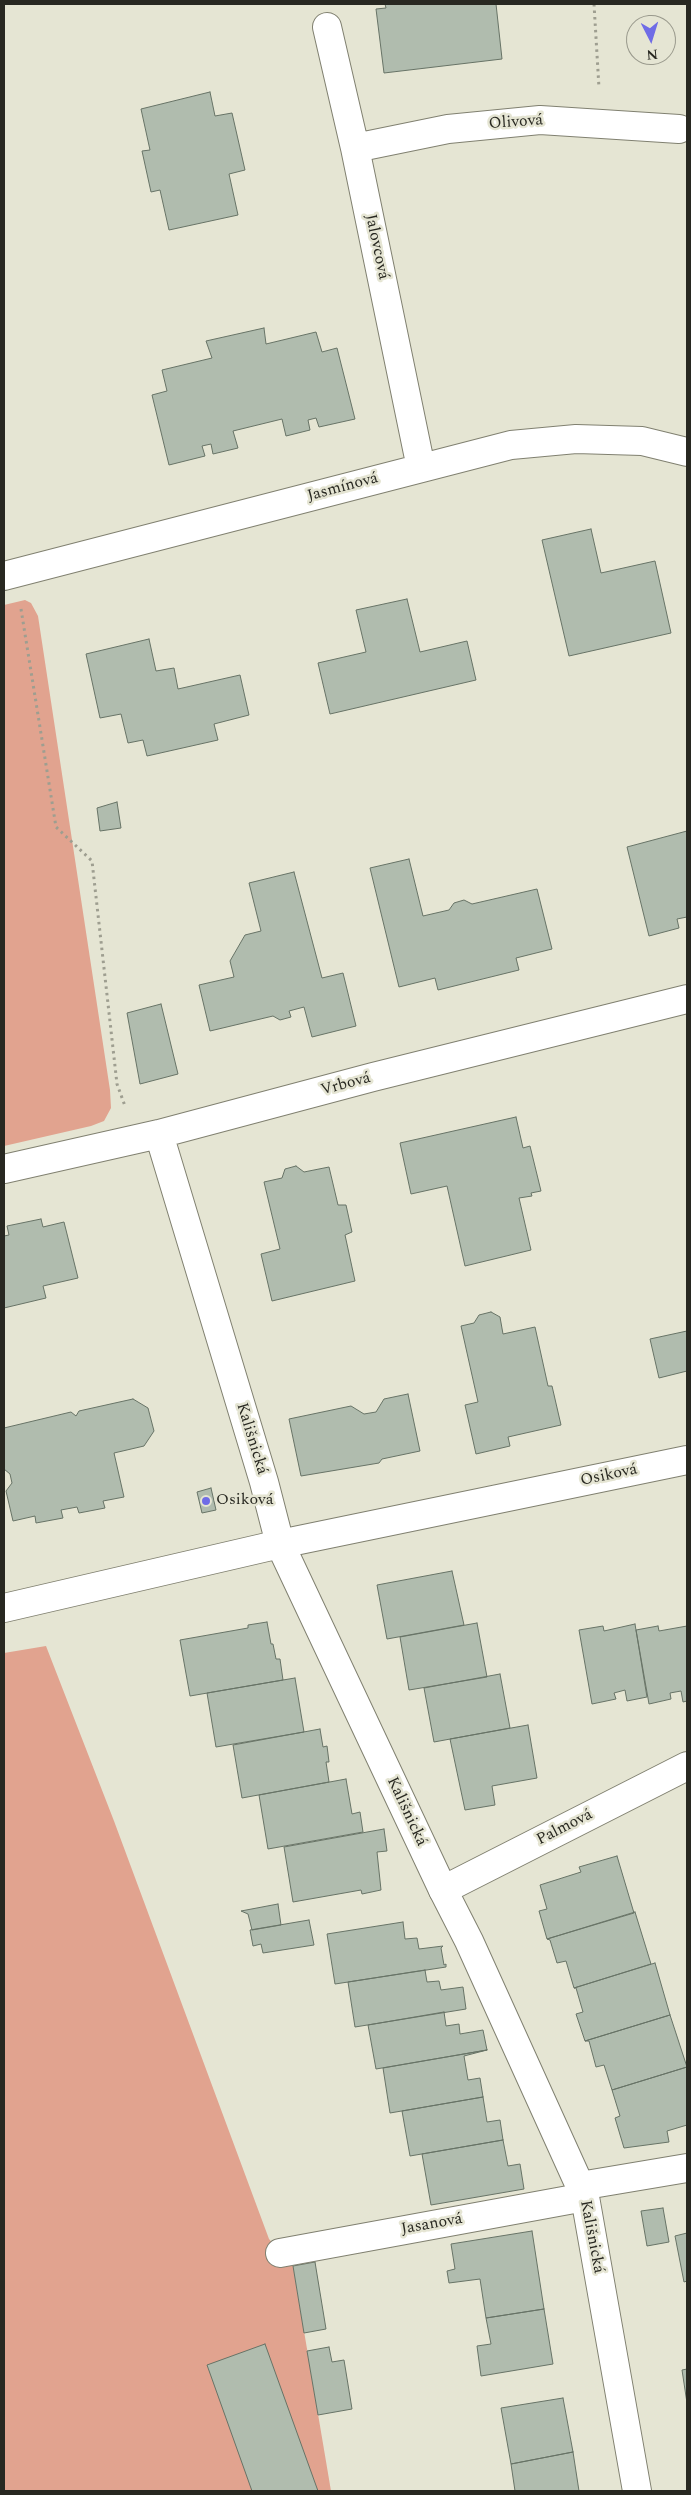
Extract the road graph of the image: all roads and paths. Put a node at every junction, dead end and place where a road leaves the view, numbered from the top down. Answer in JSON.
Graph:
{"nodes":[{"id":1,"x":594,"y":4,"type":"edge"},
{"id":2,"x":326,"y":27,"type":"dead end"},
{"id":3,"x":602,"y":123,"type":"junction"},
{"id":4,"x":678,"y":129,"type":"dead end"},
{"id":5,"x":356,"y":148,"type":"junction"},
{"id":6,"x":687,"y":452,"type":"edge"},
{"id":7,"x":420,"y":468,"type":"junction"},
{"id":8,"x":9,"y":575,"type":"edge"},
{"id":9,"x":687,"y":999,"type":"edge"},
{"id":10,"x":159,"y":1134,"type":"junction"},
{"id":11,"x":4,"y":1169,"type":"edge"},
{"id":12,"x":687,"y":1460,"type":"edge"},
{"id":13,"x":280,"y":1544,"type":"junction"},
{"id":14,"x":4,"y":1608,"type":"edge"},
{"id":15,"x":687,"y":1766,"type":"edge"},
{"id":16,"x":443,"y":1890,"type":"junction"},
{"id":17,"x":687,"y":2168,"type":"edge"},
{"id":18,"x":582,"y":2192,"type":"junction"},
{"id":19,"x":280,"y":2253,"type":"dead end"},
{"id":20,"x":637,"y":2491,"type":"edge"}],
"edges":[{"from":1,"to":3,"type":"path"},
{"from":2,"to":5,"type":"street","name":"Jalovcová"},
{"from":3,"to":4,"type":"street","name":"Olivová"},
{"from":3,"to":5,"type":"street","name":"Olivová"},
{"from":5,"to":7,"type":"street","name":"Jalovcová"},
{"from":6,"to":7,"type":"street","name":"Jasmínová"},
{"from":7,"to":8,"type":"street","name":"Jasmínová"},
{"from":8,"to":10,"type":"path"},
{"from":9,"to":10,"type":"street","name":"Vrbová"},
{"from":10,"to":11,"type":"street","name":"Vrbová"},
{"from":10,"to":13,"type":"street","name":"Kališnická"},
{"from":12,"to":13,"type":"street","name":"Osiková"},
{"from":13,"to":14,"type":"street","name":"Osiková"},
{"from":13,"to":16,"type":"street","name":"Kališnická"},
{"from":15,"to":16,"type":"street","name":"Palmová"},
{"from":16,"to":18,"type":"street","name":"Kališnická"},
{"from":17,"to":18,"type":"street","name":"Jasanová"},
{"from":18,"to":19,"type":"street","name":"Jasanová"},
{"from":18,"to":20,"type":"street","name":"Kališnická"}]}
